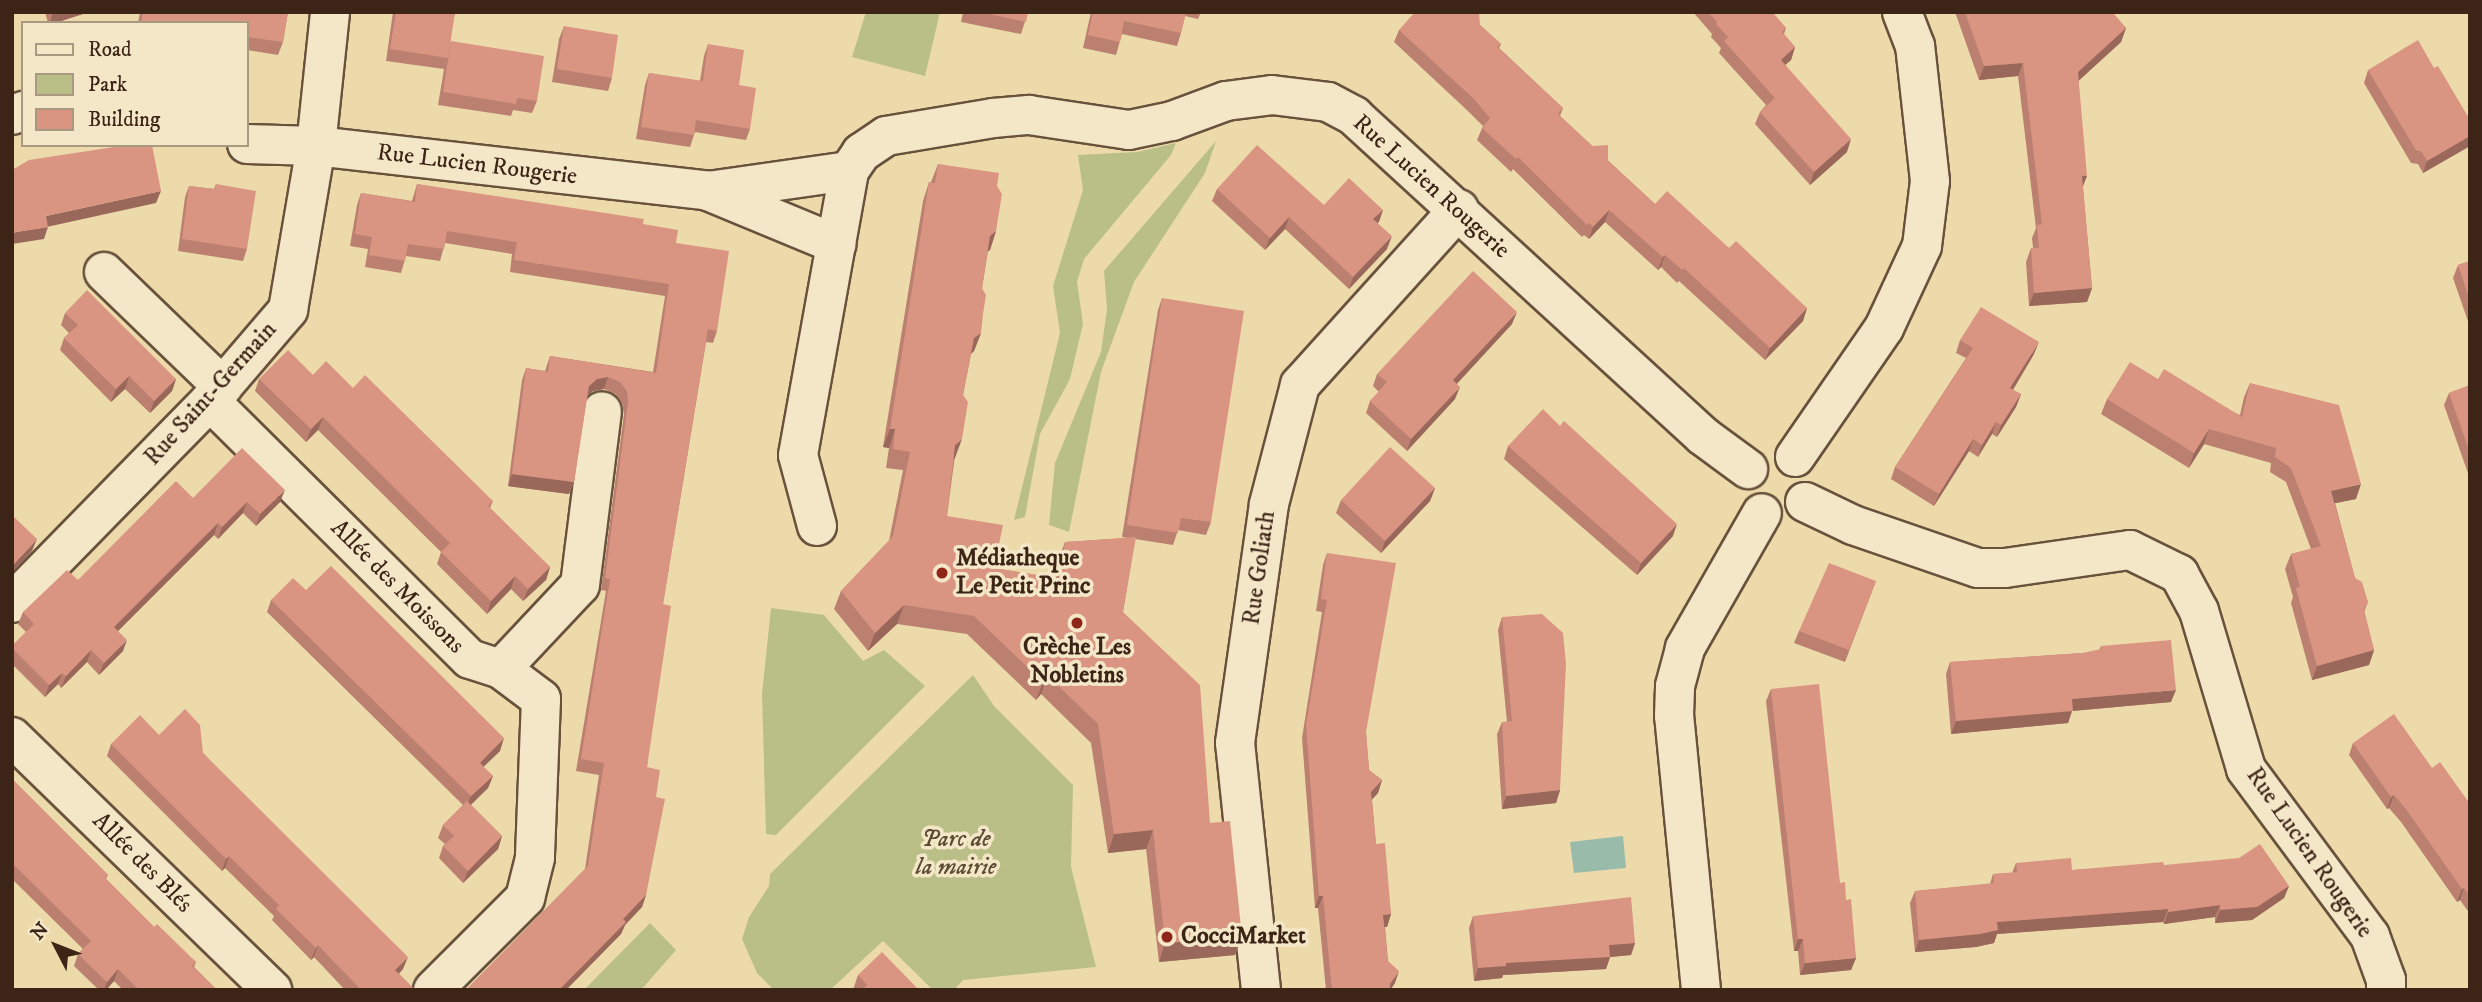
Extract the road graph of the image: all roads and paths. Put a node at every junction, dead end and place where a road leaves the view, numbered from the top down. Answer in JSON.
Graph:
{"nodes":[{"id":1,"x":330,"y":12,"type":"edge"},
{"id":2,"x":1902,"y":12,"type":"edge"},
{"id":3,"x":248,"y":144,"type":"edge"},
{"id":4,"x":316,"y":146,"type":"junction"},
{"id":5,"x":849,"y":171,"type":"junction"},
{"id":6,"x":708,"y":191,"type":"junction"},
{"id":7,"x":1459,"y":209,"type":"junction"},
{"id":8,"x":836,"y":244,"type":"junction"},
{"id":9,"x":104,"y":272,"type":"dead end"},
{"id":10,"x":217,"y":394,"type":"junction"},
{"id":11,"x":602,"y":411,"type":"dead end"},
{"id":12,"x":1795,"y":457,"type":"junction"},
{"id":13,"x":1748,"y":469,"type":"junction"},
{"id":14,"x":1805,"y":502,"type":"junction"},
{"id":15,"x":1762,"y":513,"type":"junction"},
{"id":16,"x":817,"y":526,"type":"dead end"},
{"id":17,"x":12,"y":603,"type":"edge"},
{"id":18,"x":501,"y":669,"type":"junction"},
{"id":19,"x":12,"y":737,"type":"edge"},
{"id":20,"x":272,"y":990,"type":"edge"},
{"id":21,"x":433,"y":990,"type":"edge"},
{"id":22,"x":1261,"y":990,"type":"edge"},
{"id":23,"x":1701,"y":990,"type":"edge"},
{"id":24,"x":2386,"y":990,"type":"edge"}],
"edges":[{"from":1,"to":4,"type":"street","name":"Rue Saint-Germain"},
{"from":2,"to":12,"type":"street"},
{"from":3,"to":4,"type":"street","name":"Rue Lucien Rougerie"},
{"from":4,"to":6,"type":"street","name":"Rue Lucien Rougerie"},
{"from":4,"to":10,"type":"street","name":"Rue Saint-Germain"},
{"from":5,"to":6,"type":"street","name":"Rue Lucien Rougerie"},
{"from":5,"to":7,"type":"street","name":"Rue Lucien Rougerie"},
{"from":5,"to":8,"type":"street"},
{"from":6,"to":8,"type":"street","name":"Rue Lucien Rougerie"},
{"from":7,"to":13,"type":"street","name":"Rue Lucien Rougerie"},
{"from":7,"to":22,"type":"street","name":"Rue Goliath"},
{"from":8,"to":16,"type":"street"},
{"from":9,"to":10,"type":"street","name":"Allée des Moissons"},
{"from":10,"to":17,"type":"street","name":"Rue Saint-Germain"},
{"from":10,"to":18,"type":"street","name":"Allée des Moissons"},
{"from":11,"to":18,"type":"street"},
{"from":12,"to":13,"type":"street"},
{"from":12,"to":14,"type":"street"},
{"from":13,"to":15,"type":"street"},
{"from":14,"to":15,"type":"street"},
{"from":14,"to":24,"type":"street","name":"Rue Lucien Rougerie"},
{"from":15,"to":23,"type":"street"},
{"from":18,"to":21,"type":"street","name":"Allée des Moissons"},
{"from":19,"to":20,"type":"street","name":"Allée des Blés"}]}
